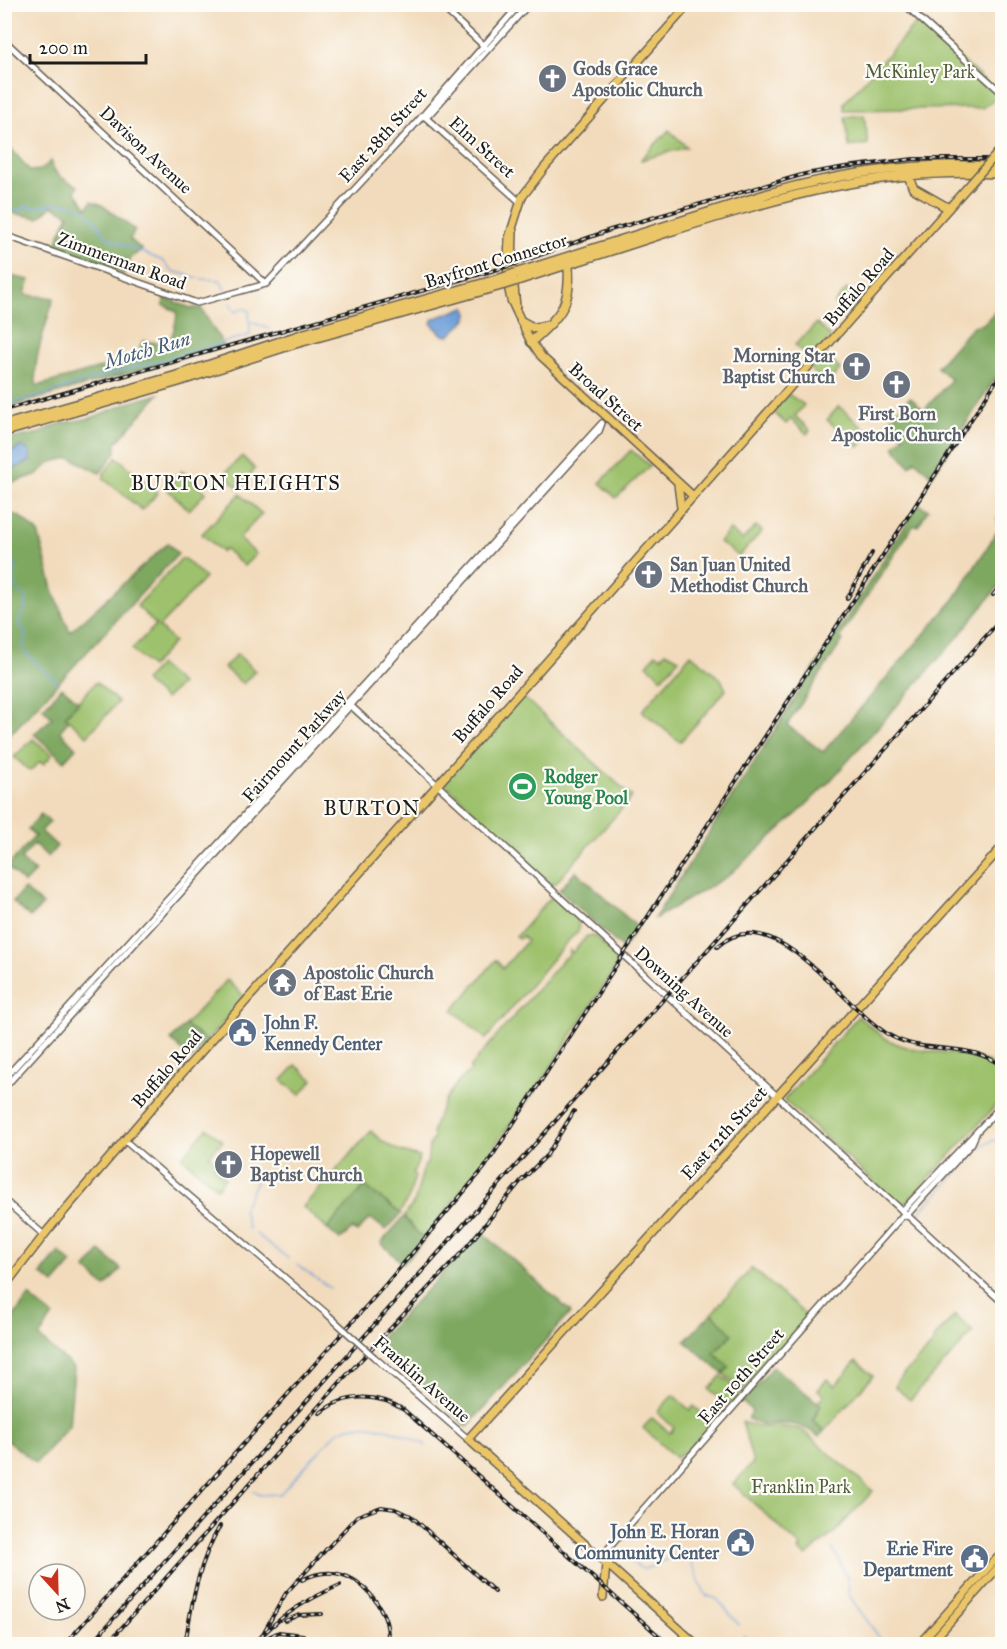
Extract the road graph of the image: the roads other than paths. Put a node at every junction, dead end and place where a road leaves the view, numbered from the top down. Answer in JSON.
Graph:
{"nodes":[{"id":1,"x":439,"y":4,"type":"edge"},
{"id":2,"x":520,"y":4,"type":"edge"},
{"id":3,"x":529,"y":4,"type":"edge"},
{"id":4,"x":689,"y":4,"type":"edge"},
{"id":5,"x":904,"y":4,"type":"edge"},
{"id":6,"x":4,"y":40,"type":"edge"},
{"id":7,"x":486,"y":48,"type":"junction"},
{"id":8,"x":1002,"y":93,"type":"edge"},
{"id":9,"x":425,"y":116,"type":"junction"},
{"id":10,"x":1002,"y":148,"type":"edge"},
{"id":11,"x":1002,"y":167,"type":"edge"},
{"id":12,"x":907,"y":171,"type":"junction"},
{"id":13,"x":921,"y":174,"type":"junction"},
{"id":14,"x":1002,"y":174,"type":"edge"},
{"id":15,"x":919,"y":192,"type":"junction"},
{"id":16,"x":520,"y":202,"type":"junction"},
{"id":17,"x":948,"y":208,"type":"junction"},
{"id":18,"x":4,"y":235,"type":"edge"},
{"id":19,"x":568,"y":260,"type":"junction"},
{"id":20,"x":547,"y":271,"type":"junction"},
{"id":21,"x":521,"y":275,"type":"junction"},
{"id":22,"x":498,"y":283,"type":"junction"},
{"id":23,"x":266,"y":284,"type":"junction"},
{"id":24,"x":570,"y":286,"type":"junction"},
{"id":25,"x":521,"y":321,"type":"junction"},
{"id":26,"x":551,"y":324,"type":"junction"},
{"id":27,"x":531,"y":342,"type":"junction"},
{"id":28,"x":604,"y":421,"type":"junction"},
{"id":29,"x":4,"y":425,"type":"edge"},
{"id":30,"x":4,"y":432,"type":"edge"},
{"id":31,"x":678,"y":482,"type":"junction"},
{"id":32,"x":693,"y":496,"type":"junction"},
{"id":33,"x":681,"y":508,"type":"junction"},
{"id":34,"x":348,"y":704,"type":"junction"},
{"id":35,"x":438,"y":785,"type":"junction"},
{"id":36,"x":1002,"y":847,"type":"edge"},
{"id":37,"x":4,"y":1080,"type":"edge"},
{"id":38,"x":4,"y":1088,"type":"edge"},
{"id":39,"x":777,"y":1097,"type":"junction"},
{"id":40,"x":1002,"y":1105,"type":"edge"},
{"id":41,"x":124,"y":1140,"type":"junction"},
{"id":42,"x":4,"y":1200,"type":"edge"},
{"id":43,"x":904,"y":1214,"type":"junction"},
{"id":44,"x":44,"y":1235,"type":"junction"},
{"id":45,"x":4,"y":1287,"type":"edge"},
{"id":46,"x":1002,"y":1302,"type":"edge"},
{"id":47,"x":468,"y":1439,"type":"junction"},
{"id":48,"x":1002,"y":1552,"type":"edge"},
{"id":49,"x":600,"y":1558,"type":"junction"},
{"id":50,"x":1002,"y":1563,"type":"edge"},
{"id":51,"x":606,"y":1564,"type":"junction"},
{"id":52,"x":603,"y":1598,"type":"dead end"},
{"id":53,"x":696,"y":1644,"type":"edge"},
{"id":54,"x":919,"y":1644,"type":"edge"},
{"id":55,"x":930,"y":1644,"type":"edge"}],
"edges":[{"from":1,"to":7,"type":"street"},
{"from":2,"to":7,"type":"street","name":"East 28th Street"},
{"from":3,"to":7,"type":"street","name":"East 28th Street"},
{"from":4,"to":16,"type":"main road"},
{"from":5,"to":8,"type":"street"},
{"from":6,"to":23,"type":"street","name":"Davison Avenue"},
{"from":7,"to":9,"type":"street","name":"East 28th Street"},
{"from":9,"to":16,"type":"street","name":"Elm Street"},
{"from":9,"to":23,"type":"street","name":"East 28th Street"},
{"from":10,"to":17,"type":"main road","name":"Buffalo Road","bridge":true},
{"from":11,"to":12,"type":"highway","name":"Bayfront Connector"},
{"from":12,"to":13,"type":"highway","name":"Bayfront Connector"},
{"from":12,"to":15,"type":"highway"},
{"from":12,"to":19,"type":"highway","name":"Bayfront Connector"},
{"from":13,"to":14,"type":"highway","name":"Bayfront Connector"},
{"from":13,"to":15,"type":"highway"},
{"from":15,"to":17,"type":"highway"},
{"from":16,"to":25,"type":"main road","name":"Broad Street"},
{"from":17,"to":32,"type":"main road","name":"Buffalo Road"},
{"from":18,"to":23,"type":"street","name":"Zimmerman Road"},
{"from":19,"to":20,"type":"highway","name":"Bayfront Connector"},
{"from":19,"to":21,"type":"highway","name":"Bayfront Connector"},
{"from":19,"to":24,"type":"highway"},
{"from":20,"to":21,"type":"highway","name":"Bayfront Connector"},
{"from":20,"to":24,"type":"highway"},
{"from":21,"to":22,"type":"highway","name":"Bayfront Connector","bridge":true},
{"from":22,"to":29,"type":"highway","name":"Bayfront Connector"},
{"from":22,"to":30,"type":"highway","name":"Bayfront Connector"},
{"from":24,"to":26,"type":"highway"},
{"from":25,"to":26,"type":"highway"},
{"from":25,"to":27,"type":"main road","name":"Broad Street"},
{"from":26,"to":27,"type":"highway"},
{"from":27,"to":28,"type":"main road","name":"Broad Street"},
{"from":28,"to":31,"type":"main road","name":"Broad Street"},
{"from":28,"to":34,"type":"street","name":"Fairmount Parkway"},
{"from":31,"to":32,"type":"main road","name":"Broad Street"},
{"from":31,"to":33,"type":"main road"},
{"from":32,"to":33,"type":"main road","name":"Buffalo Road"},
{"from":33,"to":35,"type":"main road","name":"Buffalo Road"},
{"from":34,"to":35,"type":"street","name":"Downing Avenue"},
{"from":34,"to":37,"type":"street","name":"Fairmount Parkway"},
{"from":34,"to":38,"type":"street","name":"Fairmount Parkway"},
{"from":35,"to":39,"type":"street","name":"Downing Avenue"},
{"from":35,"to":41,"type":"main road","name":"Buffalo Road"},
{"from":36,"to":39,"type":"main road","name":"East 12th Street"},
{"from":39,"to":43,"type":"street","name":"Downing Avenue"},
{"from":39,"to":47,"type":"main road","name":"East 12th Street"},
{"from":40,"to":43,"type":"street","name":"East 10th Street"},
{"from":41,"to":44,"type":"main road","name":"Buffalo Road"},
{"from":41,"to":47,"type":"street","name":"Franklin Avenue","bridge":true},
{"from":42,"to":44,"type":"street"},
{"from":43,"to":46,"type":"street","name":"Downing Avenue"},
{"from":43,"to":49,"type":"street","name":"East 10th Street"},
{"from":44,"to":45,"type":"main road","name":"Buffalo Road"},
{"from":47,"to":49,"type":"main road","name":"Franklin Avenue"},
{"from":48,"to":54,"type":"main road"},
{"from":49,"to":51,"type":"main road","name":"Franklin Avenue"},
{"from":50,"to":55,"type":"main road"},
{"from":51,"to":52,"type":"main road"},
{"from":51,"to":53,"type":"main road","name":"Franklin Avenue"}]}
